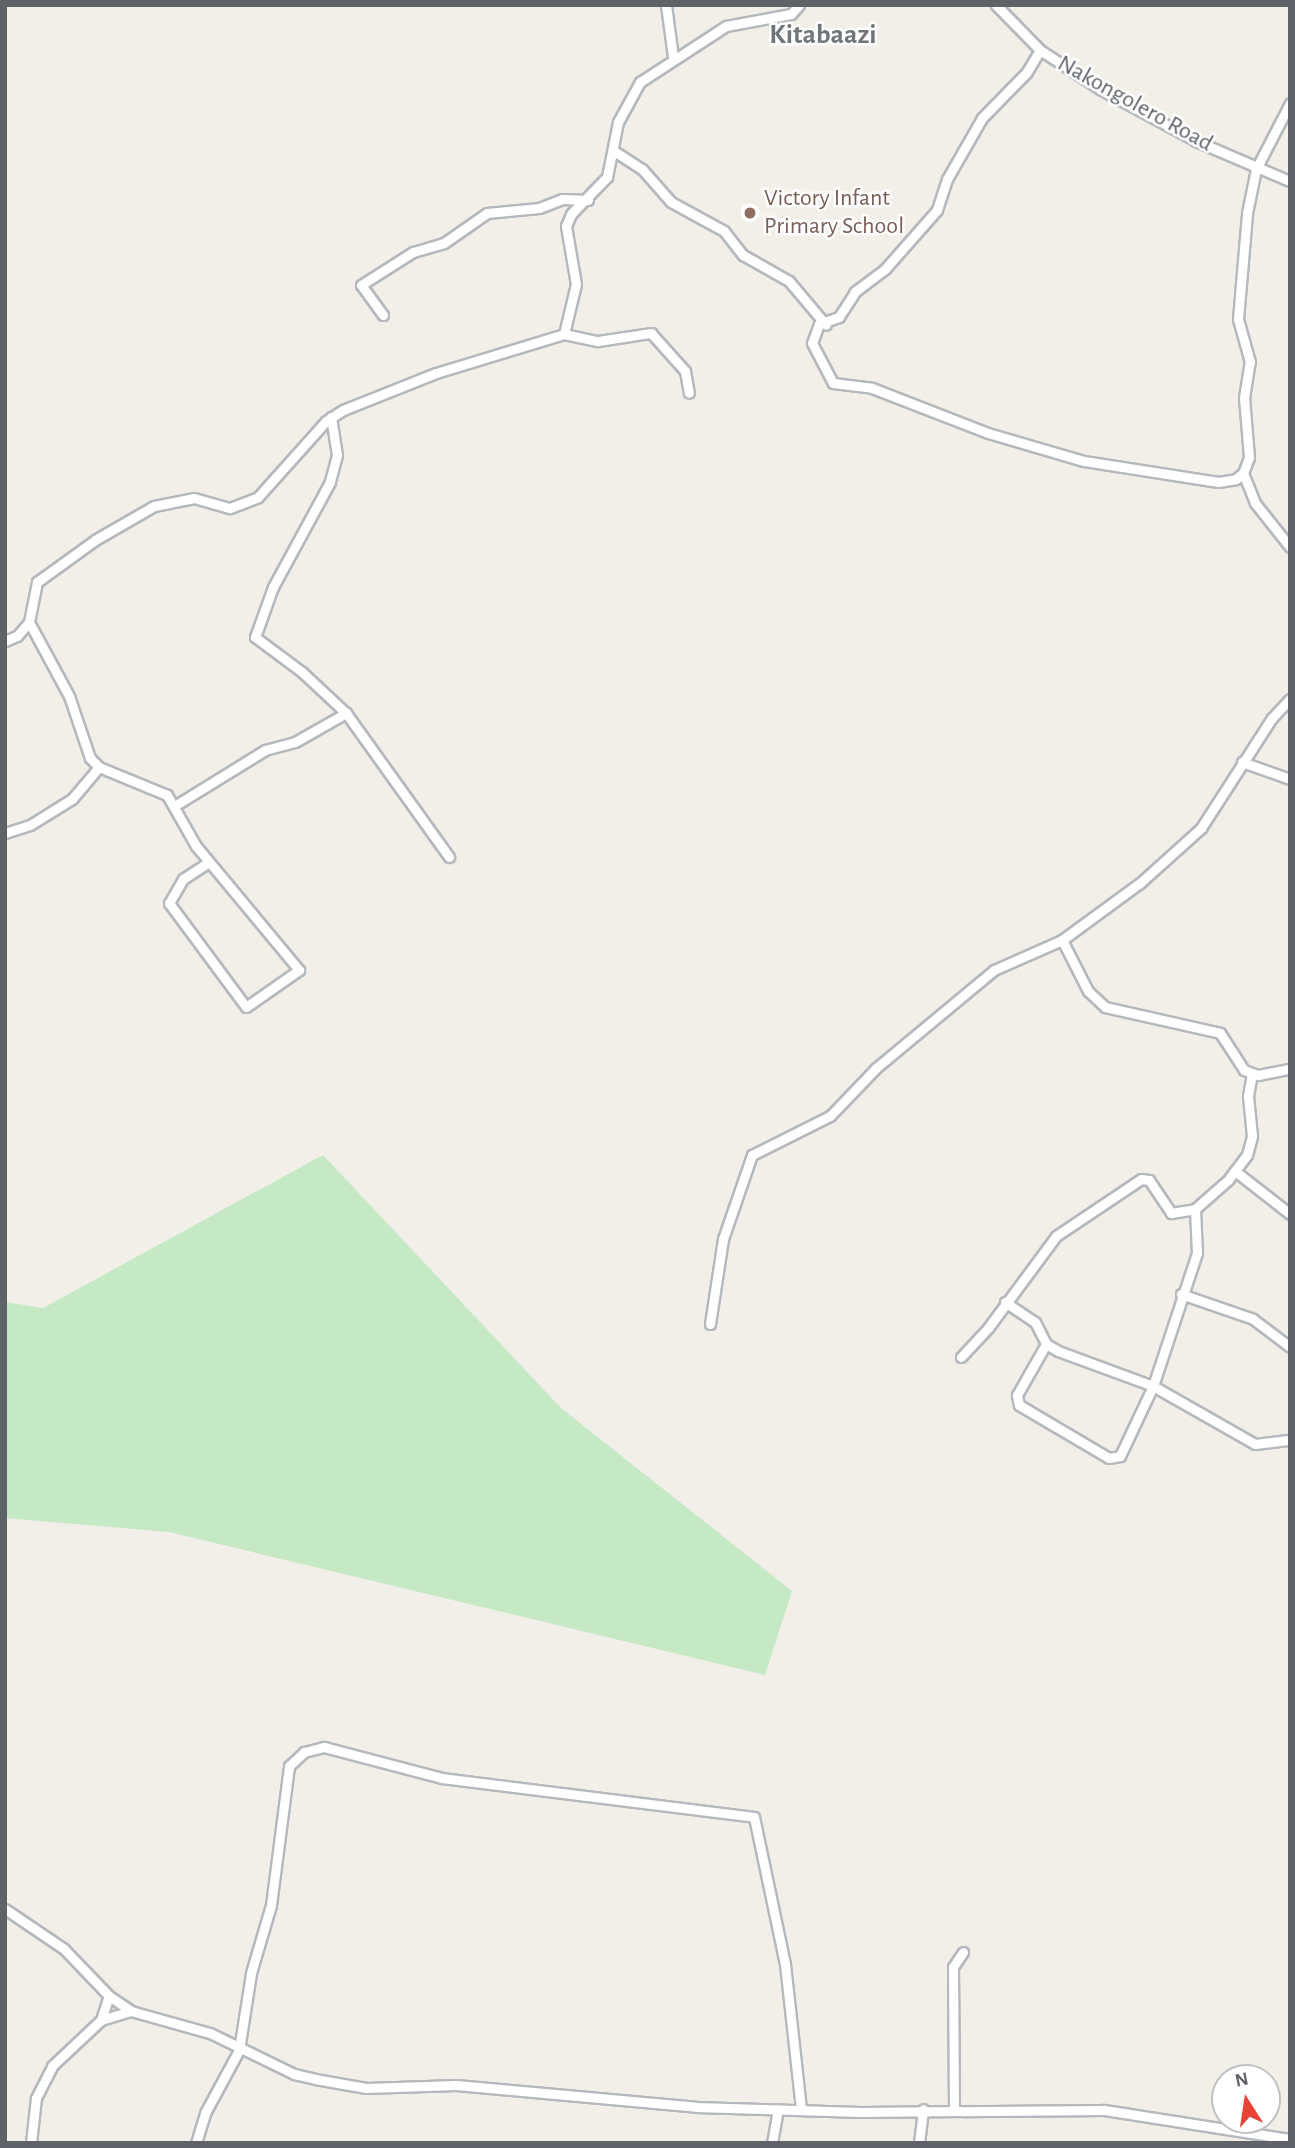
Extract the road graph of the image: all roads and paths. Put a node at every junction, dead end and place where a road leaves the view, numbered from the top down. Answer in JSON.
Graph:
{"nodes":[{"id":1,"x":666,"y":5,"type":"edge"},
{"id":2,"x":799,"y":5,"type":"edge"},
{"id":3,"x":996,"y":5,"type":"edge"},
{"id":4,"x":1040,"y":50,"type":"junction"},
{"id":5,"x":673,"y":57,"type":"junction"},
{"id":6,"x":1290,"y":103,"type":"edge"},
{"id":7,"x":614,"y":151,"type":"junction"},
{"id":8,"x":1256,"y":169,"type":"junction"},
{"id":9,"x":1290,"y":181,"type":"edge"},
{"id":10,"x":588,"y":200,"type":"junction"},
{"id":11,"x":383,"y":315,"type":"dead end"},
{"id":12,"x":826,"y":325,"type":"junction"},
{"id":13,"x":564,"y":334,"type":"junction"},
{"id":14,"x":690,"y":393,"type":"dead end"},
{"id":15,"x":331,"y":417,"type":"junction"},
{"id":16,"x":1243,"y":473,"type":"junction"},
{"id":17,"x":1290,"y":547,"type":"edge"},
{"id":18,"x":29,"y":622,"type":"junction"},
{"id":19,"x":5,"y":641,"type":"edge"},
{"id":20,"x":1290,"y":699,"type":"edge"},
{"id":21,"x":346,"y":713,"type":"junction"},
{"id":22,"x":1242,"y":762,"type":"junction"},
{"id":23,"x":99,"y":766,"type":"junction"},
{"id":24,"x":1290,"y":779,"type":"edge"},
{"id":25,"x":176,"y":805,"type":"junction"},
{"id":26,"x":5,"y":833,"type":"edge"},
{"id":27,"x":449,"y":858,"type":"dead end"},
{"id":28,"x":209,"y":862,"type":"junction"},
{"id":29,"x":1062,"y":940,"type":"junction"},
{"id":30,"x":1290,"y":1069,"type":"edge"},
{"id":31,"x":1252,"y":1073,"type":"junction"},
{"id":32,"x":1235,"y":1171,"type":"junction"},
{"id":33,"x":1195,"y":1209,"type":"junction"},
{"id":34,"x":1290,"y":1214,"type":"edge"},
{"id":35,"x":1181,"y":1294,"type":"junction"},
{"id":36,"x":1005,"y":1302,"type":"junction"},
{"id":37,"x":710,"y":1324,"type":"dead end"},
{"id":38,"x":1046,"y":1343,"type":"junction"},
{"id":39,"x":1290,"y":1347,"type":"edge"},
{"id":40,"x":961,"y":1357,"type":"dead end"},
{"id":41,"x":1153,"y":1386,"type":"junction"},
{"id":42,"x":1290,"y":1440,"type":"edge"},
{"id":43,"x":5,"y":1909,"type":"edge"},
{"id":44,"x":963,"y":1952,"type":"dead end"},
{"id":45,"x":109,"y":1996,"type":"junction"},
{"id":46,"x":131,"y":2011,"type":"junction"},
{"id":47,"x":101,"y":2020,"type":"junction"},
{"id":48,"x":239,"y":2050,"type":"junction"},
{"id":49,"x":923,"y":2109,"type":"junction"},
{"id":50,"x":954,"y":2109,"type":"junction"},
{"id":51,"x":778,"y":2110,"type":"junction"},
{"id":52,"x":800,"y":2110,"type":"junction"},
{"id":53,"x":1259,"y":2139,"type":"edge"},
{"id":54,"x":1290,"y":2139,"type":"edge"},
{"id":55,"x":31,"y":2143,"type":"edge"},
{"id":56,"x":196,"y":2143,"type":"edge"},
{"id":57,"x":772,"y":2143,"type":"edge"},
{"id":58,"x":919,"y":2143,"type":"edge"}],
"edges":[{"from":1,"to":5,"type":"street"},
{"from":2,"to":5,"type":"street"},
{"from":3,"to":4,"type":"street","name":"Nakongolero Road"},
{"from":4,"to":8,"type":"street","name":"Nakongolero Road"},
{"from":4,"to":12,"type":"street"},
{"from":5,"to":7,"type":"street"},
{"from":6,"to":8,"type":"street"},
{"from":7,"to":10,"type":"street"},
{"from":7,"to":12,"type":"street"},
{"from":8,"to":9,"type":"street","name":"Nakongolero Road"},
{"from":8,"to":16,"type":"street"},
{"from":10,"to":11,"type":"street"},
{"from":10,"to":13,"type":"street"},
{"from":12,"to":16,"type":"street"},
{"from":13,"to":14,"type":"street"},
{"from":13,"to":15,"type":"street"},
{"from":15,"to":18,"type":"street"},
{"from":15,"to":21,"type":"street"},
{"from":16,"to":17,"type":"street"},
{"from":18,"to":19,"type":"street"},
{"from":18,"to":23,"type":"street"},
{"from":20,"to":22,"type":"street"},
{"from":21,"to":25,"type":"street"},
{"from":21,"to":27,"type":"street"},
{"from":22,"to":24,"type":"street"},
{"from":22,"to":29,"type":"street"},
{"from":23,"to":25,"type":"street"},
{"from":23,"to":26,"type":"street"},
{"from":25,"to":28,"type":"street"},
{"from":28,"to":28,"type":"street"},
{"from":29,"to":31,"type":"street"},
{"from":29,"to":37,"type":"street"},
{"from":30,"to":31,"type":"street"},
{"from":31,"to":32,"type":"street"},
{"from":32,"to":33,"type":"street"},
{"from":32,"to":34,"type":"street"},
{"from":33,"to":35,"type":"street"},
{"from":33,"to":36,"type":"street"},
{"from":35,"to":39,"type":"street"},
{"from":35,"to":41,"type":"street"},
{"from":36,"to":38,"type":"street"},
{"from":36,"to":40,"type":"street"},
{"from":38,"to":41,"type":"street"},
{"from":38,"to":41,"type":"street"},
{"from":41,"to":42,"type":"street"},
{"from":43,"to":45,"type":"street"},
{"from":44,"to":50,"type":"street"},
{"from":45,"to":46,"type":"street"},
{"from":45,"to":47,"type":"street"},
{"from":46,"to":47,"type":"street"},
{"from":46,"to":48,"type":"street"},
{"from":47,"to":55,"type":"street"},
{"from":48,"to":51,"type":"street"},
{"from":48,"to":52,"type":"street"},
{"from":48,"to":56,"type":"street"},
{"from":49,"to":50,"type":"street"},
{"from":49,"to":52,"type":"street"},
{"from":49,"to":58,"type":"street"},
{"from":50,"to":53,"type":"street"},
{"from":51,"to":52,"type":"street"},
{"from":51,"to":57,"type":"street"},
{"from":53,"to":54,"type":"street"}]}
